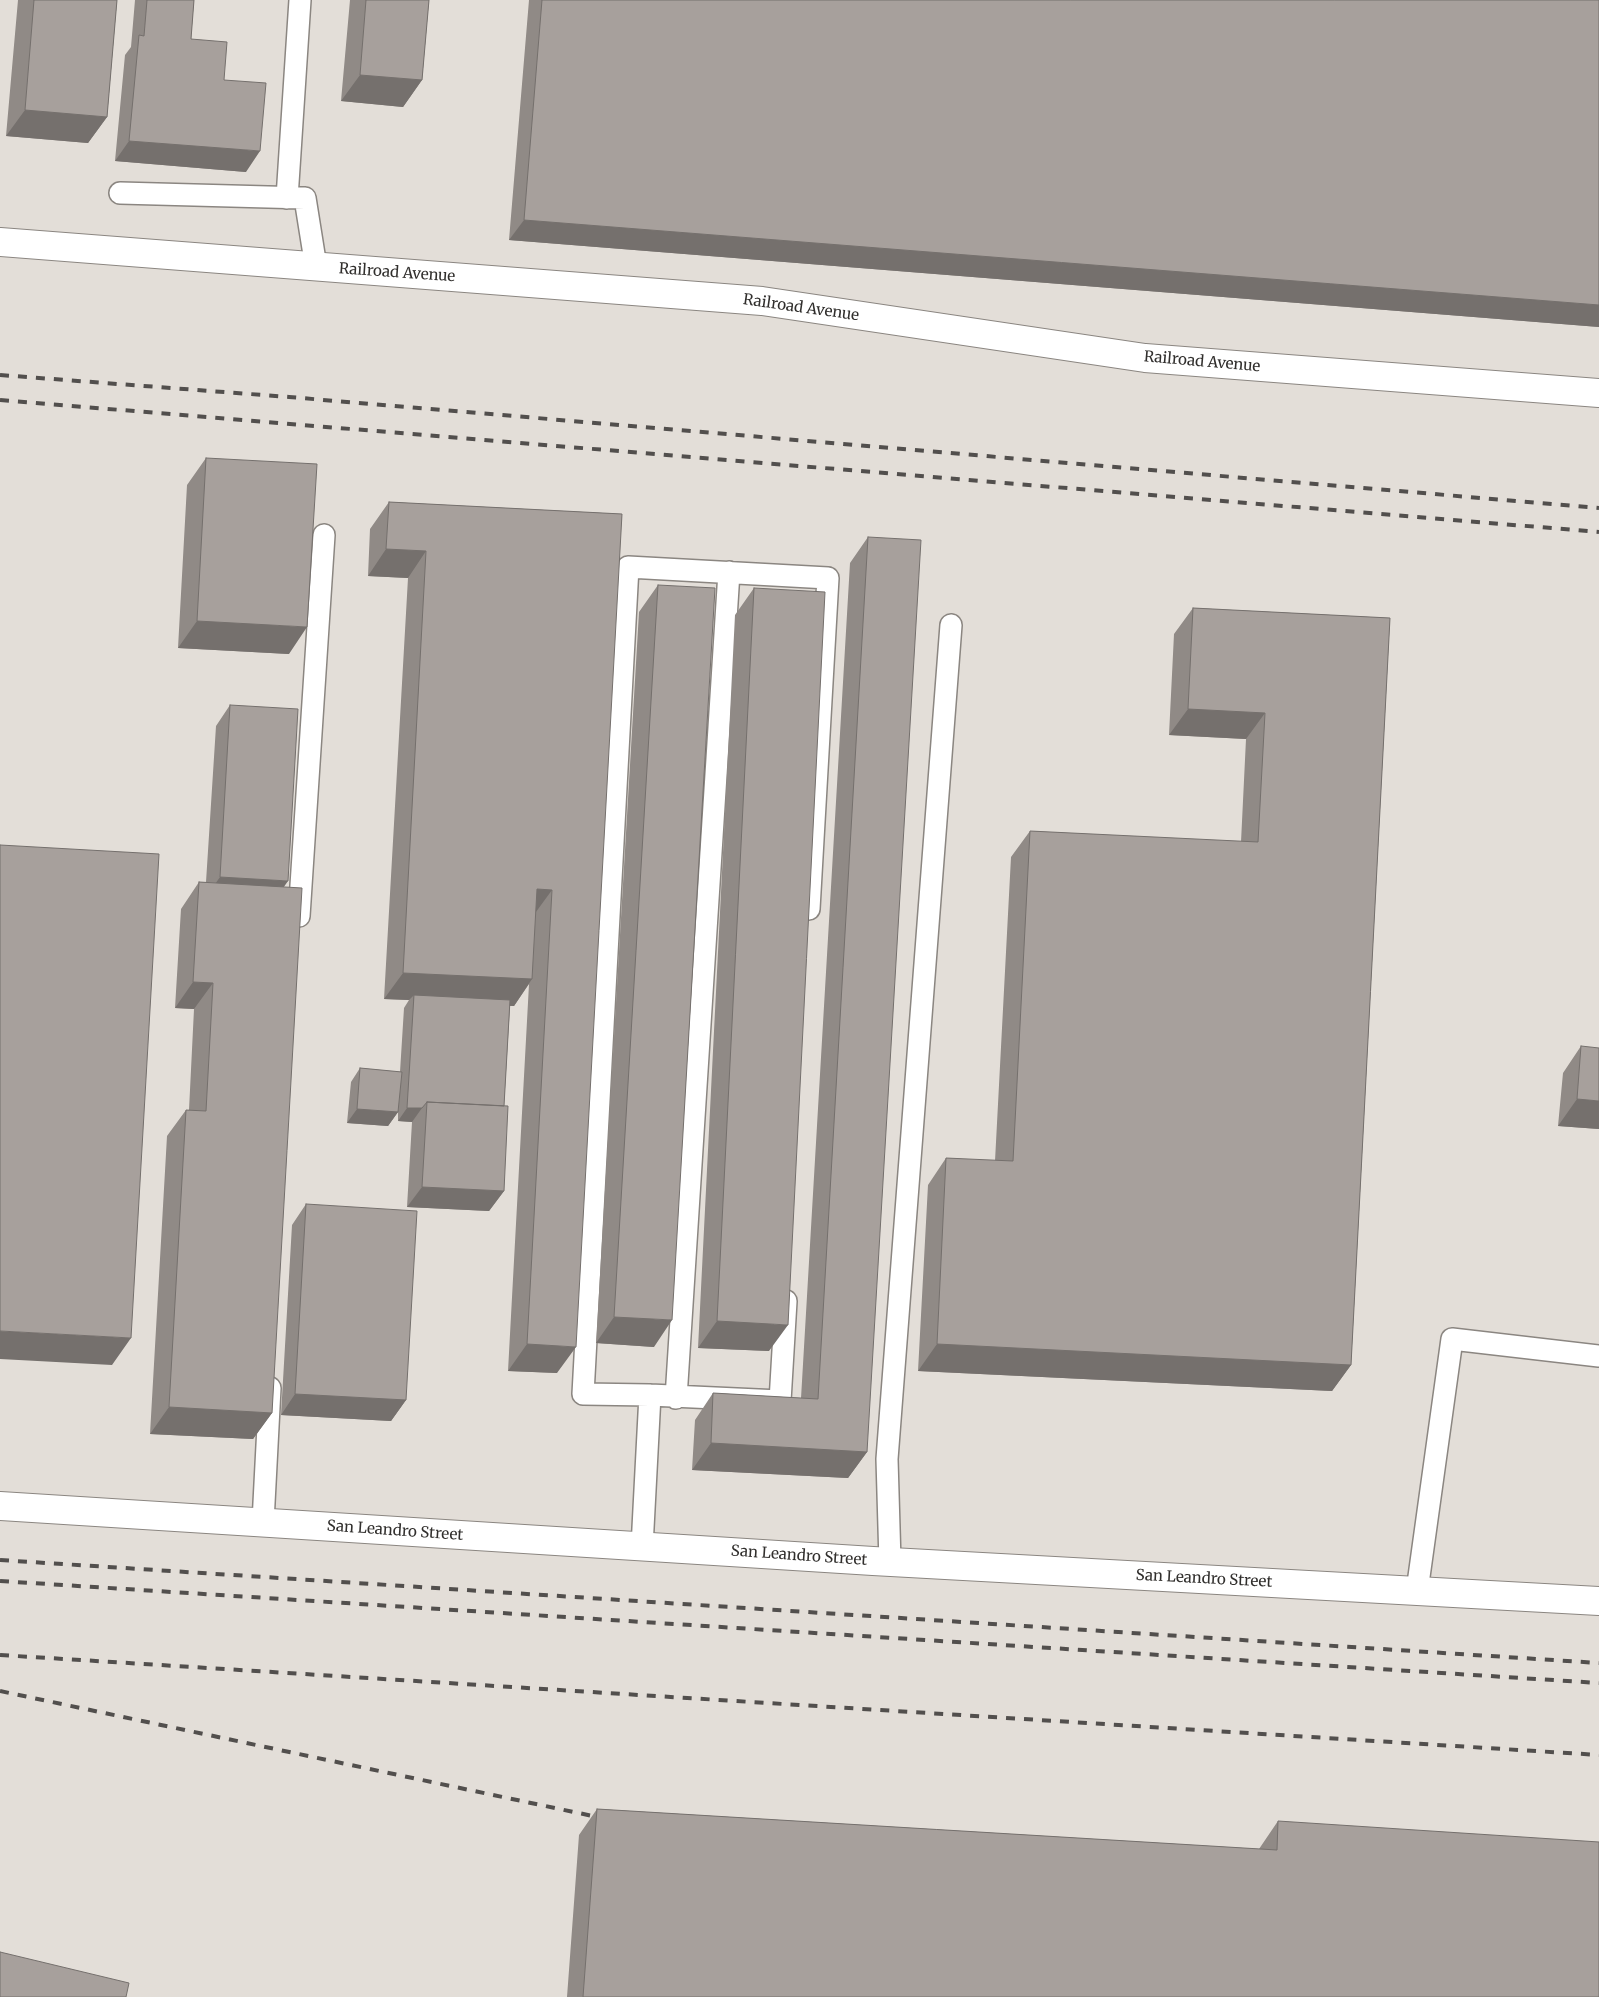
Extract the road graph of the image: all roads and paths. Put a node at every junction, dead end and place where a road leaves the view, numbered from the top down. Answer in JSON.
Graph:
{"nodes":[{"id":1,"x":300,"y":0,"type":"edge"},
{"id":2,"x":120,"y":193,"type":"dead end"},
{"id":3,"x":287,"y":198,"type":"junction"},
{"id":4,"x":0,"y":242,"type":"edge"},
{"id":5,"x":316,"y":267,"type":"junction"},
{"id":6,"x":1599,"y":393,"type":"edge"},
{"id":7,"x":324,"y":535,"type":"dead end"},
{"id":8,"x":729,"y":572,"type":"junction"},
{"id":9,"x":951,"y":625,"type":"dead end"},
{"id":10,"x":808,"y":925,"type":"edge"},
{"id":11,"x":297,"y":940,"type":"edge"},
{"id":12,"x":787,"y":1282,"type":"edge"},
{"id":13,"x":1599,"y":1356,"type":"edge"},
{"id":14,"x":272,"y":1367,"type":"edge"},
{"id":15,"x":650,"y":1395,"type":"junction"},
{"id":16,"x":676,"y":1398,"type":"junction"},
{"id":17,"x":0,"y":1506,"type":"edge"},
{"id":18,"x":263,"y":1522,"type":"junction"},
{"id":19,"x":642,"y":1546,"type":"junction"},
{"id":20,"x":890,"y":1562,"type":"junction"},
{"id":21,"x":1417,"y":1591,"type":"junction"},
{"id":22,"x":1599,"y":1601,"type":"edge"}],
"edges":[{"from":1,"to":3,"type":"lane"},
{"from":2,"to":3,"type":"lane"},
{"from":3,"to":5,"type":"lane"},
{"from":4,"to":5,"type":"main road","name":"Railroad Avenue"},
{"from":5,"to":6,"type":"main road","name":"Railroad Avenue"},
{"from":7,"to":11,"type":"lane"},
{"from":8,"to":10,"type":"lane"},
{"from":8,"to":15,"type":"lane"},
{"from":8,"to":16,"type":"lane"},
{"from":9,"to":20,"type":"lane"},
{"from":12,"to":16,"type":"lane"},
{"from":13,"to":21,"type":"lane"},
{"from":14,"to":18,"type":"lane"},
{"from":15,"to":16,"type":"lane"},
{"from":15,"to":19,"type":"lane"},
{"from":17,"to":18,"type":"main road","name":"San Leandro Street"},
{"from":18,"to":19,"type":"main road","name":"San Leandro Street"},
{"from":19,"to":20,"type":"main road","name":"San Leandro Street"},
{"from":20,"to":21,"type":"main road","name":"San Leandro Street"},
{"from":21,"to":22,"type":"main road","name":"San Leandro Street"}]}
